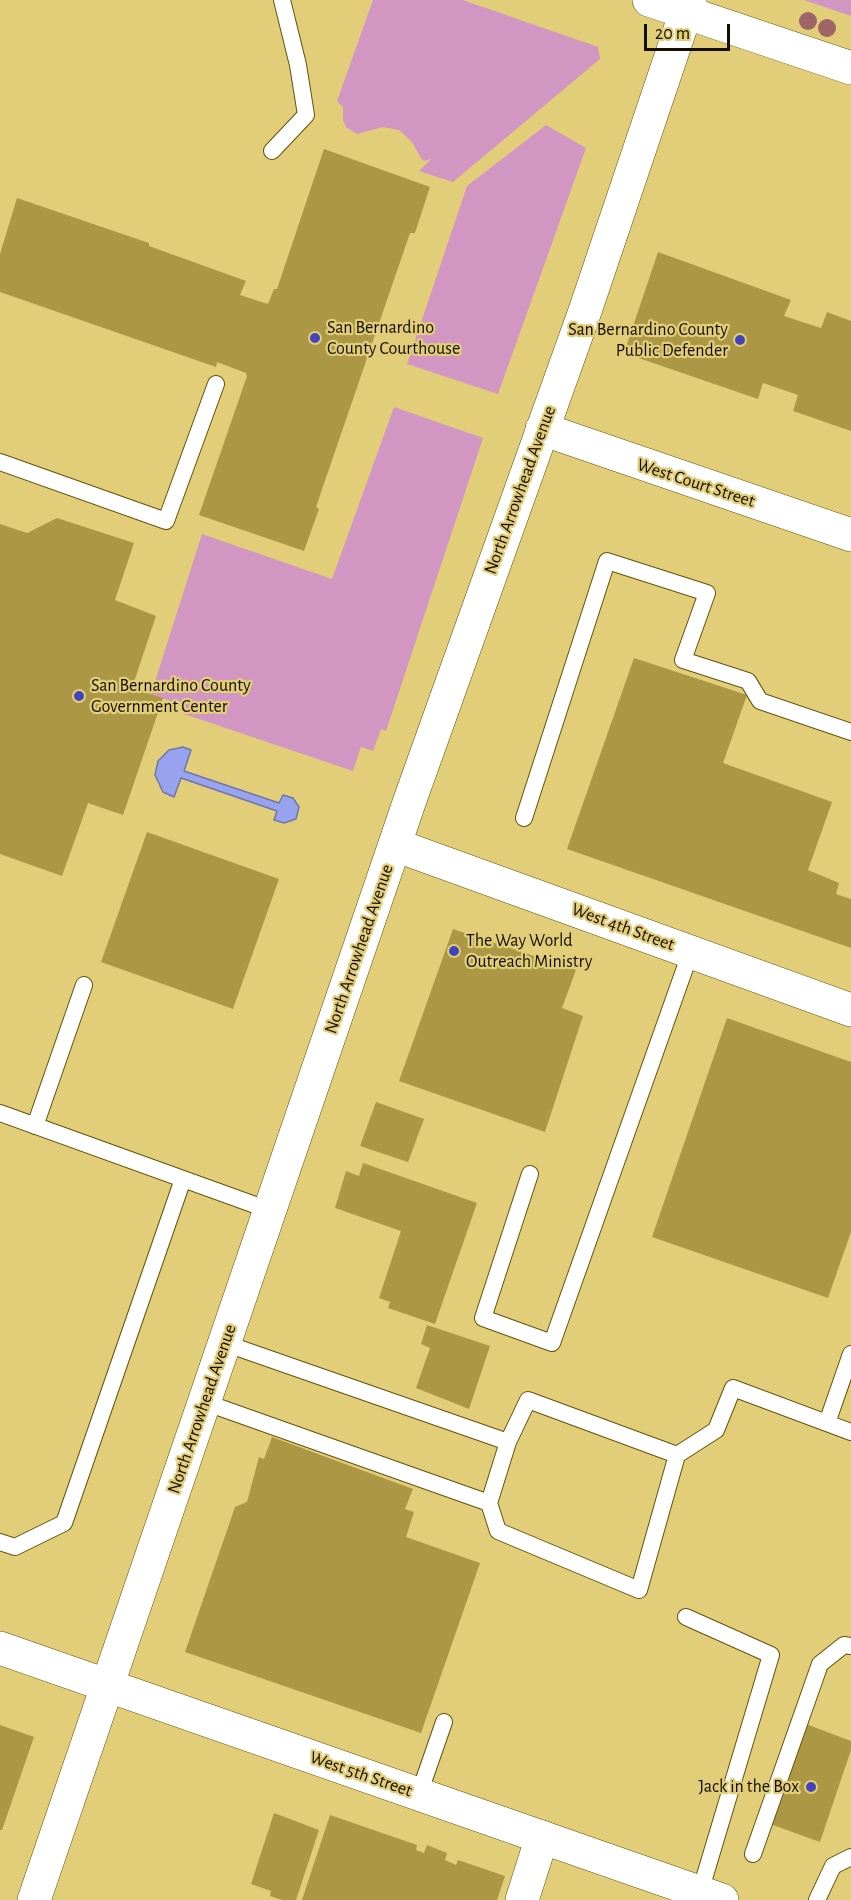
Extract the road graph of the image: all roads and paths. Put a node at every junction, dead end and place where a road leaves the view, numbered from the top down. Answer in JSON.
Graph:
{"nodes":[{"id":1,"x":282,"y":0,"type":"edge"},
{"id":2,"x":649,"y":0,"type":"edge"},
{"id":3,"x":688,"y":6,"type":"edge"},
{"id":4,"x":851,"y":68,"type":"edge"},
{"id":5,"x":272,"y":151,"type":"dead end"},
{"id":6,"x":216,"y":384,"type":"dead end"},
{"id":7,"x":542,"y":429,"type":"junction"},
{"id":8,"x":0,"y":462,"type":"edge"},
{"id":9,"x":851,"y":535,"type":"edge"},
{"id":10,"x":851,"y":732,"type":"edge"},
{"id":11,"x":524,"y":818,"type":"dead end"},
{"id":12,"x":394,"y":845,"type":"junction"},
{"id":13,"x":691,"y":951,"type":"junction"},
{"id":14,"x":84,"y":985,"type":"dead end"},
{"id":15,"x":851,"y":1010,"type":"edge"},
{"id":16,"x":0,"y":1113,"type":"edge"},
{"id":17,"x":35,"y":1126,"type":"junction"},
{"id":18,"x":531,"y":1174,"type":"dead end"},
{"id":19,"x":183,"y":1179,"type":"junction"},
{"id":20,"x":269,"y":1210,"type":"junction"},
{"id":21,"x":224,"y":1343,"type":"junction"},
{"id":22,"x":851,"y":1354,"type":"edge"},
{"id":23,"x":204,"y":1402,"type":"junction"},
{"id":24,"x":827,"y":1424,"type":"junction"},
{"id":25,"x":851,"y":1432,"type":"edge"},
{"id":26,"x":508,"y":1442,"type":"junction"},
{"id":27,"x":677,"y":1455,"type":"junction"},
{"id":28,"x":489,"y":1503,"type":"junction"},
{"id":29,"x":0,"y":1542,"type":"edge"},
{"id":30,"x":686,"y":1617,"type":"dead end"},
{"id":31,"x":851,"y":1646,"type":"edge"},
{"id":32,"x":0,"y":1648,"type":"edge"},
{"id":33,"x":108,"y":1686,"type":"junction"},
{"id":34,"x":444,"y":1722,"type":"dead end"},
{"id":35,"x":419,"y":1794,"type":"junction"},
{"id":36,"x":542,"y":1837,"type":"junction"},
{"id":37,"x":753,"y":1854,"type":"dead end"},
{"id":38,"x":851,"y":1857,"type":"edge"},
{"id":39,"x":711,"y":1896,"type":"edge"},
{"id":40,"x":33,"y":1900,"type":"edge"},
{"id":41,"x":522,"y":1900,"type":"edge"},
{"id":42,"x":817,"y":1900,"type":"edge"}],
"edges":[{"from":1,"to":5,"type":"lane"},
{"from":2,"to":3,"type":"main road"},
{"from":3,"to":4,"type":"main road"},
{"from":3,"to":7,"type":"main road","name":"North Arrowhead Avenue"},
{"from":6,"to":8,"type":"lane"},
{"from":7,"to":9,"type":"main road","name":"West Court Street"},
{"from":7,"to":12,"type":"main road","name":"North Arrowhead Avenue"},
{"from":10,"to":11,"type":"lane"},
{"from":12,"to":13,"type":"main road","name":"West 4th Street"},
{"from":12,"to":20,"type":"main road","name":"North Arrowhead Avenue"},
{"from":13,"to":15,"type":"main road","name":"West 4th Street"},
{"from":13,"to":18,"type":"lane"},
{"from":14,"to":17,"type":"lane"},
{"from":16,"to":17,"type":"lane"},
{"from":17,"to":19,"type":"lane"},
{"from":19,"to":20,"type":"lane"},
{"from":19,"to":29,"type":"lane"},
{"from":20,"to":21,"type":"main road","name":"North Arrowhead Avenue"},
{"from":21,"to":23,"type":"main road","name":"North Arrowhead Avenue"},
{"from":21,"to":26,"type":"lane"},
{"from":22,"to":24,"type":"lane"},
{"from":23,"to":28,"type":"lane"},
{"from":23,"to":33,"type":"main road","name":"North Arrowhead Avenue"},
{"from":24,"to":25,"type":"lane"},
{"from":24,"to":27,"type":"lane"},
{"from":26,"to":27,"type":"lane"},
{"from":26,"to":28,"type":"lane"},
{"from":27,"to":28,"type":"lane"},
{"from":30,"to":39,"type":"lane"},
{"from":31,"to":37,"type":"lane"},
{"from":32,"to":33,"type":"main road","name":"West 5th Street"},
{"from":33,"to":35,"type":"main road","name":"West 5th Street"},
{"from":33,"to":40,"type":"main road","name":"North Arrowhead Avenue"},
{"from":34,"to":35,"type":"lane"},
{"from":35,"to":36,"type":"main road","name":"West 5th Street"},
{"from":36,"to":39,"type":"main road","name":"West 5th Street"},
{"from":36,"to":41,"type":"main road"},
{"from":38,"to":42,"type":"lane"}]}
